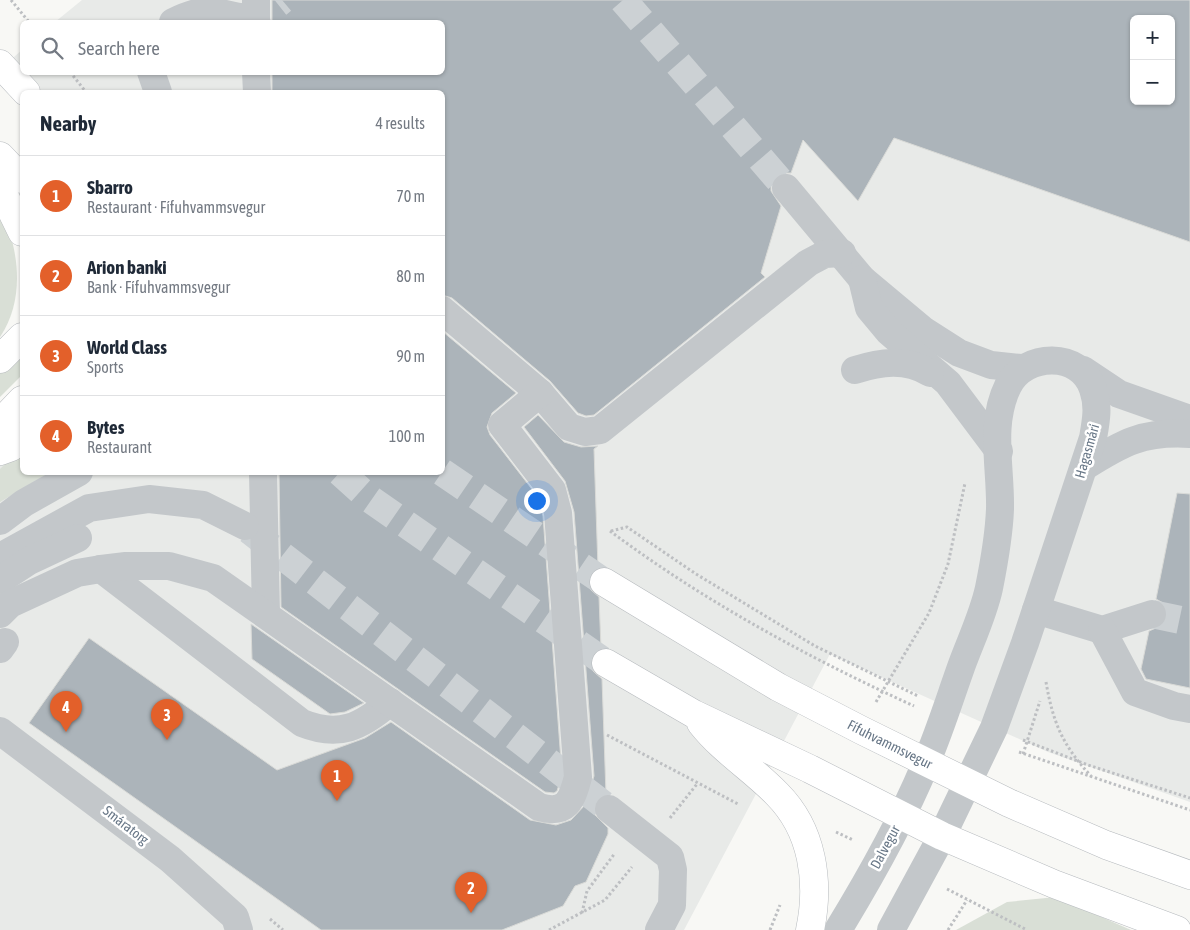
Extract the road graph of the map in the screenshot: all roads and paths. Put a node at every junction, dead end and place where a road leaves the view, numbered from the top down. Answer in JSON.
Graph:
{"nodes":[{"id":1,"x":11,"y":0,"type":"edge"},
{"id":2,"x":250,"y":13,"type":"edge"},
{"id":3,"x":27,"y":20,"type":"edge"},
{"id":4,"x":177,"y":20,"type":"edge"},
{"id":5,"x":0,"y":64,"type":"edge"},
{"id":6,"x":72,"y":75,"type":"edge"},
{"id":7,"x":152,"y":75,"type":"edge"},
{"id":8,"x":256,"y":75,"type":"edge"},
{"id":9,"x":24,"y":90,"type":"edge"},
{"id":10,"x":84,"y":90,"type":"edge"},
{"id":11,"x":157,"y":90,"type":"edge"},
{"id":12,"x":257,"y":90,"type":"edge"},
{"id":13,"x":0,"y":156,"type":"edge"},
{"id":14,"x":20,"y":177,"type":"edge"},
{"id":15,"x":0,"y":186,"type":"edge"},
{"id":16,"x":786,"y":188,"type":"tunnel mouth"},
{"id":17,"x":20,"y":228,"type":"edge"},
{"id":18,"x":842,"y":253,"type":"junction"},
{"id":19,"x":862,"y":279,"type":"junction"},
{"id":20,"x":445,"y":313,"type":"edge"},
{"id":21,"x":20,"y":327,"type":"edge"},
{"id":22,"x":12,"y":347,"type":"edge"},
{"id":23,"x":1021,"y":368,"type":"junction"},
{"id":24,"x":1081,"y":369,"type":"junction"},
{"id":25,"x":855,"y":370,"type":"dead end"},
{"id":26,"x":948,"y":383,"type":"junction"},
{"id":27,"x":540,"y":392,"type":"junction"},
{"id":28,"x":20,"y":402,"type":"edge"},
{"id":29,"x":1190,"y":419,"type":"edge"},
{"id":30,"x":0,"y":423,"type":"edge"},
{"id":31,"x":1190,"y":434,"type":"edge"},
{"id":32,"x":20,"y":438,"type":"edge"},
{"id":33,"x":0,"y":451,"type":"edge"},
{"id":34,"x":999,"y":451,"type":"junction"},
{"id":35,"x":1084,"y":467,"type":"junction"},
{"id":36,"x":74,"y":475,"type":"edge"},
{"id":37,"x":263,"y":475,"type":"edge"},
{"id":38,"x":966,"y":478,"type":"dead end"},
{"id":39,"x":0,"y":521,"type":"edge"},
{"id":40,"x":245,"y":526,"type":"tunnel mouth"},
{"id":41,"x":78,"y":538,"type":"dead end"},
{"id":42,"x":0,"y":557,"type":"edge"},
{"id":43,"x":101,"y":569,"type":"junction"},
{"id":44,"x":0,"y":580,"type":"edge"},
{"id":45,"x":604,"y":582,"type":"tunnel mouth"},
{"id":46,"x":1036,"y":610,"type":"junction"},
{"id":47,"x":0,"y":614,"type":"edge"},
{"id":48,"x":266,"y":614,"type":"junction"},
{"id":49,"x":1152,"y":614,"type":"tunnel mouth"},
{"id":50,"x":1102,"y":630,"type":"junction"},
{"id":51,"x":606,"y":663,"type":"tunnel mouth"},
{"id":52,"x":888,"y":681,"type":"junction"},
{"id":53,"x":1046,"y":682,"type":"dead end"},
{"id":54,"x":882,"y":690,"type":"junction"},
{"id":55,"x":390,"y":702,"type":"junction"},
{"id":56,"x":1185,"y":710,"type":"edge"},
{"id":57,"x":944,"y":713,"type":"junction"},
{"id":58,"x":694,"y":714,"type":"junction"},
{"id":59,"x":0,"y":731,"type":"edge"},
{"id":60,"x":992,"y":733,"type":"junction"},
{"id":61,"x":607,"y":735,"type":"dead end"},
{"id":62,"x":1076,"y":760,"type":"junction"},
{"id":63,"x":926,"y":762,"type":"junction"},
{"id":64,"x":1092,"y":778,"type":"junction"},
{"id":65,"x":968,"y":783,"type":"junction"},
{"id":66,"x":1190,"y":798,"type":"edge"},
{"id":67,"x":743,"y":807,"type":"dead end"},
{"id":68,"x":610,"y":809,"type":"tunnel mouth"},
{"id":69,"x":1190,"y":810,"type":"edge"},
{"id":70,"x":902,"y":815,"type":"junction"},
{"id":71,"x":942,"y":836,"type":"junction"},
{"id":72,"x":616,"y":851,"type":"dead end"},
{"id":73,"x":1190,"y":875,"type":"edge"},
{"id":74,"x":782,"y":899,"type":"dead end"},
{"id":75,"x":582,"y":913,"type":"dead end"},
{"id":76,"x":239,"y":930,"type":"edge"},
{"id":77,"x":659,"y":930,"type":"edge"},
{"id":78,"x":770,"y":930,"type":"edge"},
{"id":79,"x":810,"y":930,"type":"edge"},
{"id":80,"x":838,"y":930,"type":"edge"},
{"id":81,"x":891,"y":930,"type":"edge"},
{"id":82,"x":948,"y":930,"type":"edge"},
{"id":83,"x":1027,"y":930,"type":"edge"},
{"id":84,"x":1177,"y":930,"type":"edge"}],
"edges":[{"from":1,"to":3,"type":"path"},
{"from":2,"to":4,"type":"street"},
{"from":5,"to":9,"type":"main road"},
{"from":6,"to":10,"type":"path"},
{"from":7,"to":11,"type":"street"},
{"from":8,"to":12,"type":"street"},
{"from":13,"to":14,"type":"main road"},
{"from":15,"to":17,"type":"main road"},
{"from":16,"to":18,"type":"street"},
{"from":18,"to":19,"type":"street"},
{"from":18,"to":27,"type":"street"},
{"from":19,"to":23,"type":"street"},
{"from":19,"to":26,"type":"street"},
{"from":20,"to":27,"type":"street"},
{"from":21,"to":22,"type":"main road"},
{"from":23,"to":24,"type":"street"},
{"from":23,"to":34,"type":"street"},
{"from":24,"to":29,"type":"street"},
{"from":24,"to":35,"type":"street","name":"Hagasmári"},
{"from":25,"to":26,"type":"street"},
{"from":26,"to":34,"type":"street"},
{"from":27,"to":55,"type":"street"},
{"from":28,"to":30,"type":"main road"},
{"from":31,"to":35,"type":"street"},
{"from":32,"to":33,"type":"main road"},
{"from":34,"to":57,"type":"street"},
{"from":35,"to":46,"type":"street","name":"Hagasmári"},
{"from":36,"to":39,"type":"street"},
{"from":37,"to":48,"type":"street"},
{"from":38,"to":52,"type":"path"},
{"from":40,"to":42,"type":"street"},
{"from":41,"to":44,"type":"street"},
{"from":43,"to":47,"type":"street"},
{"from":43,"to":48,"type":"street"},
{"from":43,"to":55,"type":"street"},
{"from":45,"to":63,"type":"main road","name":"Fífuhvammsvegur"},
{"from":46,"to":50,"type":"street"},
{"from":46,"to":60,"type":"street","name":"Hagasmári"},
{"from":48,"to":55,"type":"street"},
{"from":49,"to":50,"type":"street"},
{"from":50,"to":56,"type":"street"},
{"from":51,"to":58,"type":"main road"},
{"from":52,"to":54,"type":"path"},
{"from":52,"to":54,"type":"path"},
{"from":52,"to":57,"type":"path"},
{"from":53,"to":62,"type":"path"},
{"from":54,"to":57,"type":"path"},
{"from":57,"to":63,"type":"street"},
{"from":58,"to":70,"type":"main road"},
{"from":58,"to":79,"type":"main road"},
{"from":59,"to":76,"type":"street","name":"Smáratorg"},
{"from":60,"to":62,"type":"path"},
{"from":60,"to":64,"type":"path"},
{"from":60,"to":65,"type":"street","name":"Hagasmári"},
{"from":61,"to":67,"type":"path"},
{"from":62,"to":64,"type":"path"},
{"from":62,"to":66,"type":"path"},
{"from":63,"to":65,"type":"main road","name":"Fífuhvammsvegur"},
{"from":63,"to":70,"type":"street","name":"Dalvegur"},
{"from":64,"to":69,"type":"path"},
{"from":65,"to":71,"type":"street"},
{"from":65,"to":73,"type":"main road","name":"Fífuhvammsvegur"},
{"from":68,"to":77,"type":"street"},
{"from":70,"to":71,"type":"main road"},
{"from":70,"to":80,"type":"street","name":"Dalvegur"},
{"from":71,"to":81,"type":"street"},
{"from":71,"to":84,"type":"main road"},
{"from":72,"to":75,"type":"path"},
{"from":74,"to":78,"type":"path"},
{"from":82,"to":83,"type":"path"}]}
